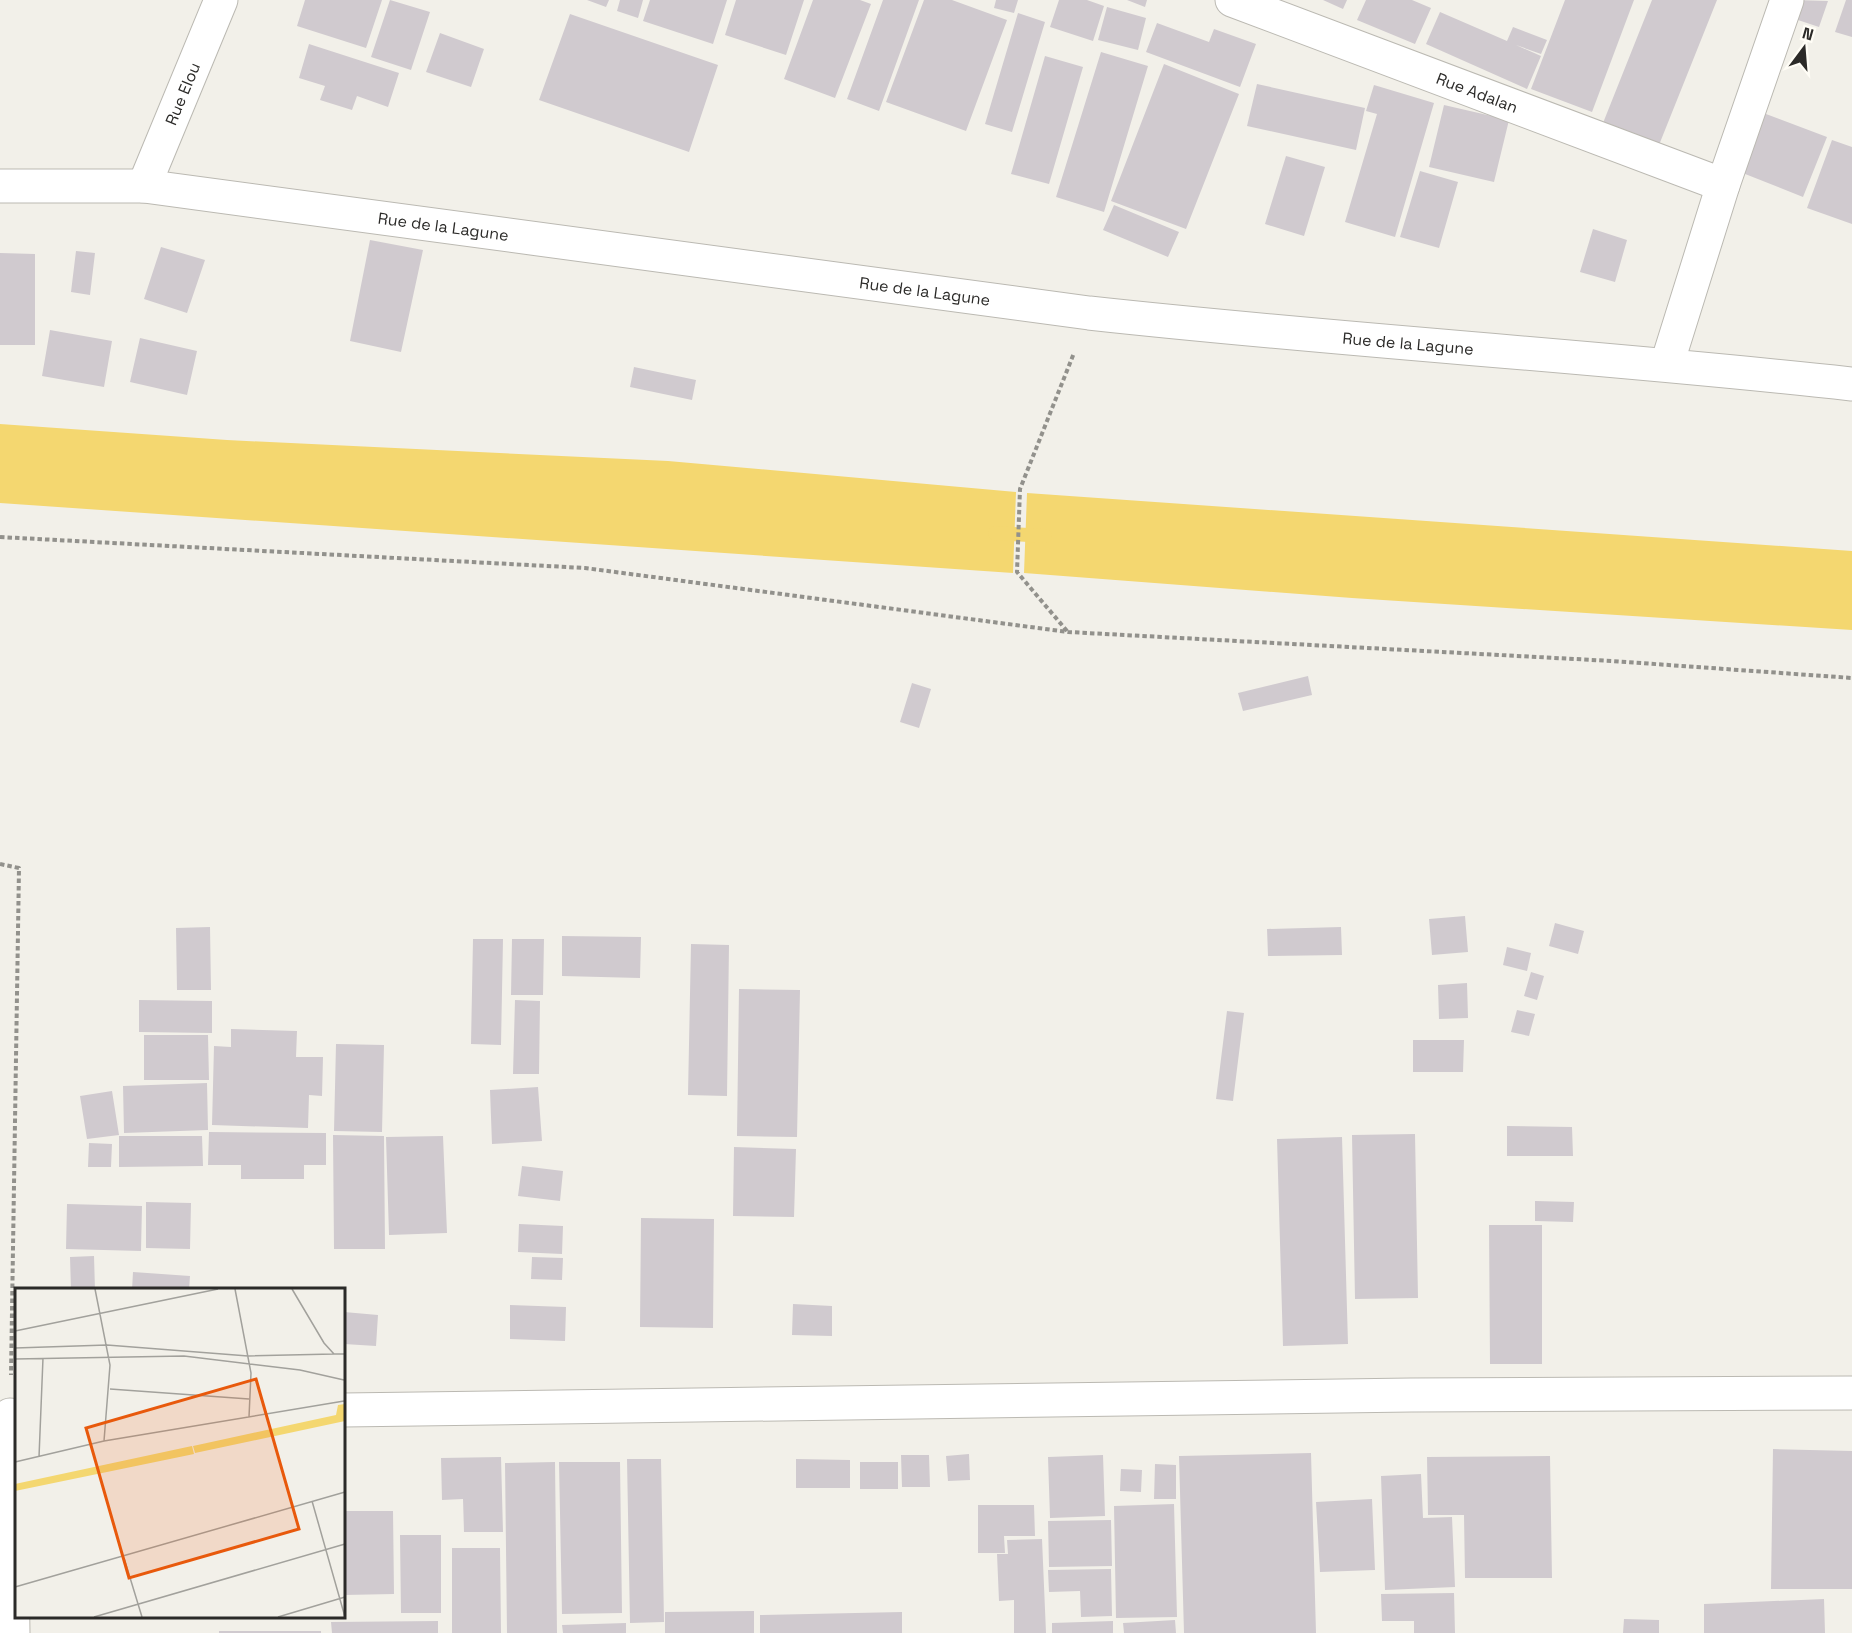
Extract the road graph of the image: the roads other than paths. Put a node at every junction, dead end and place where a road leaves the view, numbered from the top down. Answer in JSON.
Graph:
{"nodes":[{"id":1,"x":221,"y":0,"type":"edge"},
{"id":2,"x":1232,"y":0,"type":"edge"},
{"id":3,"x":1787,"y":0,"type":"edge"},
{"id":4,"x":1723,"y":185,"type":"junction"},
{"id":5,"x":0,"y":186,"type":"edge"},
{"id":6,"x":144,"y":186,"type":"junction"},
{"id":7,"x":1667,"y":364,"type":"junction"},
{"id":8,"x":1852,"y":384,"type":"edge"},
{"id":9,"x":1852,"y":1393,"type":"edge"},
{"id":10,"x":345,"y":1410,"type":"edge"},
{"id":11,"x":9,"y":1415,"type":"edge"},
{"id":12,"x":13,"y":1633,"type":"edge"}],
"edges":[{"from":1,"to":6,"type":"street","name":"Rue Elou"},
{"from":2,"to":4,"type":"street","name":"Rue Adalan"},
{"from":3,"to":4,"type":"street"},
{"from":4,"to":7,"type":"street"},
{"from":5,"to":6,"type":"street","name":"Rue de la Lagune"},
{"from":6,"to":7,"type":"street","name":"Rue de la Lagune"},
{"from":7,"to":8,"type":"street","name":"Rue de la Lagune"},
{"from":9,"to":10,"type":"street"},
{"from":11,"to":12,"type":"street"}]}
